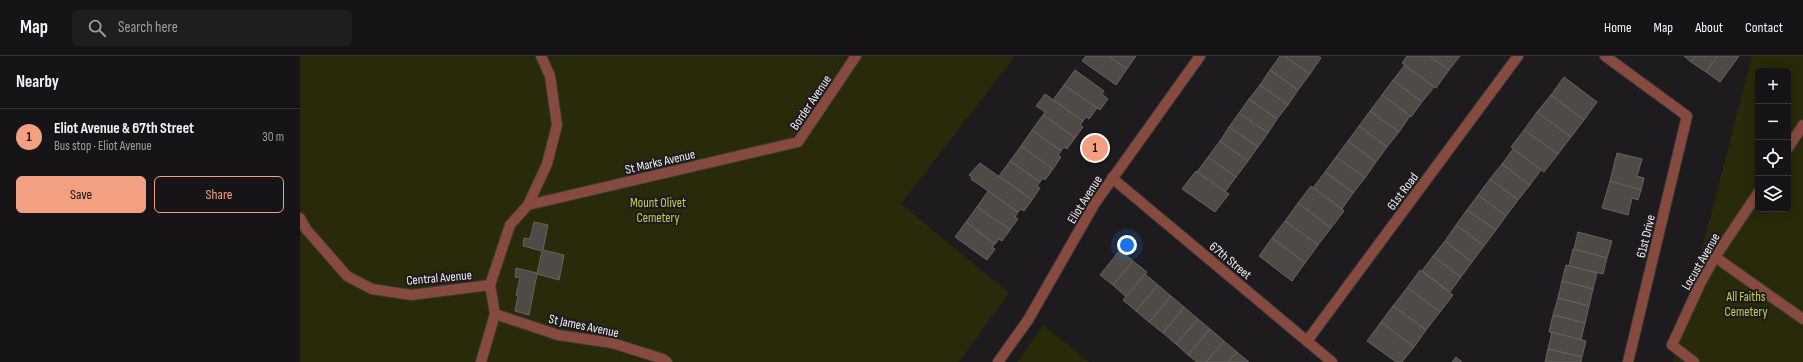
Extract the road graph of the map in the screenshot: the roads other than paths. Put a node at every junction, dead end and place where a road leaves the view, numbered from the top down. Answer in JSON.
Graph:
{"nodes":[{"id":1,"x":541,"y":56,"type":"edge"},
{"id":2,"x":856,"y":56,"type":"edge"},
{"id":3,"x":1200,"y":56,"type":"edge"},
{"id":4,"x":1518,"y":56,"type":"edge"},
{"id":5,"x":1605,"y":56,"type":"edge"},
{"id":6,"x":1803,"y":125,"type":"edge"},
{"id":7,"x":798,"y":142,"type":"joint"},
{"id":8,"x":1791,"y":143,"type":"edge"},
{"id":9,"x":1112,"y":178,"type":"junction"},
{"id":10,"x":1755,"y":197,"type":"edge"},
{"id":11,"x":528,"y":205,"type":"junction"},
{"id":12,"x":300,"y":218,"type":"edge"},
{"id":13,"x":1715,"y":257,"type":"junction"},
{"id":14,"x":490,"y":285,"type":"junction"},
{"id":15,"x":495,"y":314,"type":"junction"},
{"id":16,"x":1803,"y":319,"type":"edge"},
{"id":17,"x":1307,"y":341,"type":"junction"},
{"id":18,"x":481,"y":362,"type":"edge"},
{"id":19,"x":667,"y":362,"type":"edge"},
{"id":20,"x":998,"y":362,"type":"edge"},
{"id":21,"x":1332,"y":362,"type":"edge"},
{"id":22,"x":1628,"y":362,"type":"edge"},
{"id":23,"x":1694,"y":362,"type":"edge"}],
"edges":[{"from":1,"to":11,"type":"street"},
{"from":2,"to":7,"type":"street","name":"Border Avenue"},
{"from":3,"to":9,"type":"street","name":"Eliot Avenue"},
{"from":4,"to":17,"type":"street","name":"61st Road"},
{"from":5,"to":22,"type":"street","name":"61st Drive"},
{"from":6,"to":8,"type":"street"},
{"from":7,"to":11,"type":"street","name":"St Marks Avenue"},
{"from":9,"to":17,"type":"street","name":"67th Street"},
{"from":9,"to":20,"type":"street","name":"Eliot Avenue"},
{"from":10,"to":13,"type":"street","name":"Locust Avenue"},
{"from":11,"to":14,"type":"street"},
{"from":12,"to":14,"type":"street","name":"Central Avenue"},
{"from":13,"to":16,"type":"street"},
{"from":13,"to":23,"type":"street","name":"Locust Avenue"},
{"from":14,"to":15,"type":"street"},
{"from":15,"to":18,"type":"street"},
{"from":15,"to":19,"type":"street","name":"St James Avenue"},
{"from":17,"to":21,"type":"street","name":"67th Street"}]}
